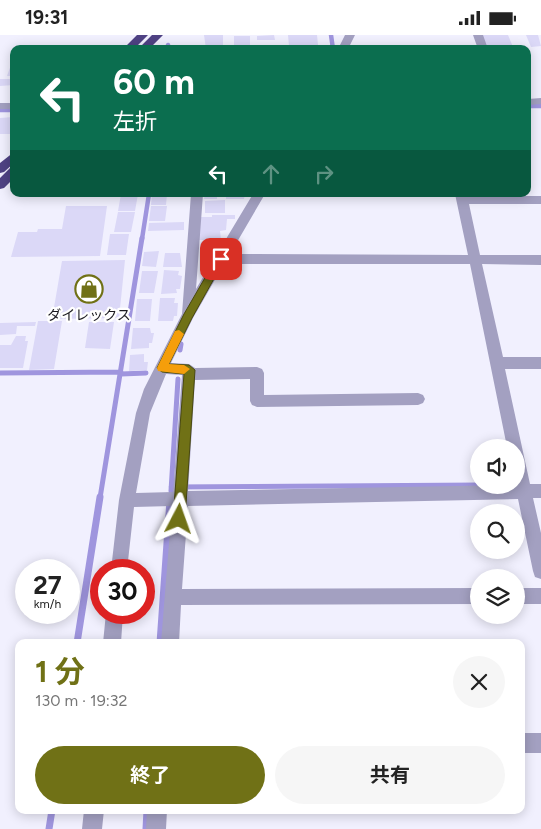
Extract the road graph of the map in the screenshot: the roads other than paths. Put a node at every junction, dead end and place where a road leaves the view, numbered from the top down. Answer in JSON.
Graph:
{"nodes":[{"id":1,"x":143,"y":35,"type":"edge"},
{"id":2,"x":158,"y":35,"type":"edge"},
{"id":3,"x":132,"y":45,"type":"edge"},
{"id":4,"x":147,"y":45,"type":"edge"},
{"id":5,"x":10,"y":160,"type":"edge"},
{"id":6,"x":0,"y":169,"type":"edge"},
{"id":7,"x":10,"y":175,"type":"edge"},
{"id":8,"x":0,"y":185,"type":"edge"},
{"id":9,"x":197,"y":197,"type":"edge"},
{"id":10,"x":257,"y":197,"type":"edge"},
{"id":11,"x":462,"y":197,"type":"edge"},
{"id":12,"x":541,"y":200,"type":"edge"},
{"id":13,"x":221,"y":259,"type":"junction"},
{"id":14,"x":474,"y":260,"type":"junction"},
{"id":15,"x":541,"y":260,"type":"edge"},
{"id":16,"x":187,"y":317,"type":"junction"},
{"id":17,"x":496,"y":363,"type":"junction"},
{"id":18,"x":541,"y":363,"type":"edge"},
{"id":19,"x":162,"y":368,"type":"junction"},
{"id":20,"x":189,"y":374,"type":"junction"},
{"id":21,"x":418,"y":399,"type":"dead end"},
{"id":22,"x":513,"y":439,"type":"edge"},
{"id":23,"x":525,"y":491,"type":"edge"},
{"id":24,"x":541,"y":491,"type":"edge"},
{"id":25,"x":470,"y":492,"type":"edge"},
{"id":26,"x":525,"y":494,"type":"edge"},
{"id":27,"x":177,"y":495,"type":"junction"},
{"id":28,"x":127,"y":500,"type":"junction"},
{"id":29,"x":120,"y":559,"type":"edge"},
{"id":30,"x":541,"y":571,"type":"edge"},
{"id":31,"x":470,"y":596,"type":"edge"},
{"id":32,"x":525,"y":596,"type":"edge"},
{"id":33,"x":541,"y":596,"type":"edge"},
{"id":34,"x":174,"y":597,"type":"junction"},
{"id":35,"x":114,"y":624,"type":"edge"},
{"id":36,"x":112,"y":639,"type":"edge"},
{"id":37,"x":170,"y":639,"type":"edge"},
{"id":38,"x":525,"y":743,"type":"edge"},
{"id":39,"x":541,"y":743,"type":"edge"},
{"id":40,"x":94,"y":814,"type":"edge"},
{"id":41,"x":157,"y":814,"type":"edge"},
{"id":42,"x":92,"y":829,"type":"edge"},
{"id":43,"x":156,"y":829,"type":"edge"}],
"edges":[{"from":1,"to":3,"type":"highway"},
{"from":2,"to":4,"type":"highway"},
{"from":5,"to":6,"type":"highway"},
{"from":7,"to":8,"type":"highway"},
{"from":9,"to":16,"type":"street"},
{"from":10,"to":13,"type":"street"},
{"from":11,"to":12,"type":"street"},
{"from":11,"to":14,"type":"street"},
{"from":13,"to":14,"type":"street"},
{"from":13,"to":16,"type":"street"},
{"from":14,"to":15,"type":"street"},
{"from":14,"to":17,"type":"street"},
{"from":16,"to":19,"type":"street"},
{"from":17,"to":18,"type":"street"},
{"from":17,"to":22,"type":"street"},
{"from":19,"to":20,"type":"street"},
{"from":19,"to":28,"type":"street"},
{"from":20,"to":21,"type":"street"},
{"from":20,"to":27,"type":"street"},
{"from":23,"to":24,"type":"street"},
{"from":25,"to":27,"type":"street"},
{"from":26,"to":30,"type":"street"},
{"from":27,"to":28,"type":"street"},
{"from":27,"to":34,"type":"street"},
{"from":28,"to":29,"type":"street"},
{"from":31,"to":34,"type":"street"},
{"from":32,"to":33,"type":"street"},
{"from":34,"to":37,"type":"street"},
{"from":35,"to":36,"type":"street"},
{"from":38,"to":39,"type":"street"},
{"from":40,"to":42,"type":"street"},
{"from":41,"to":43,"type":"street"}]}
